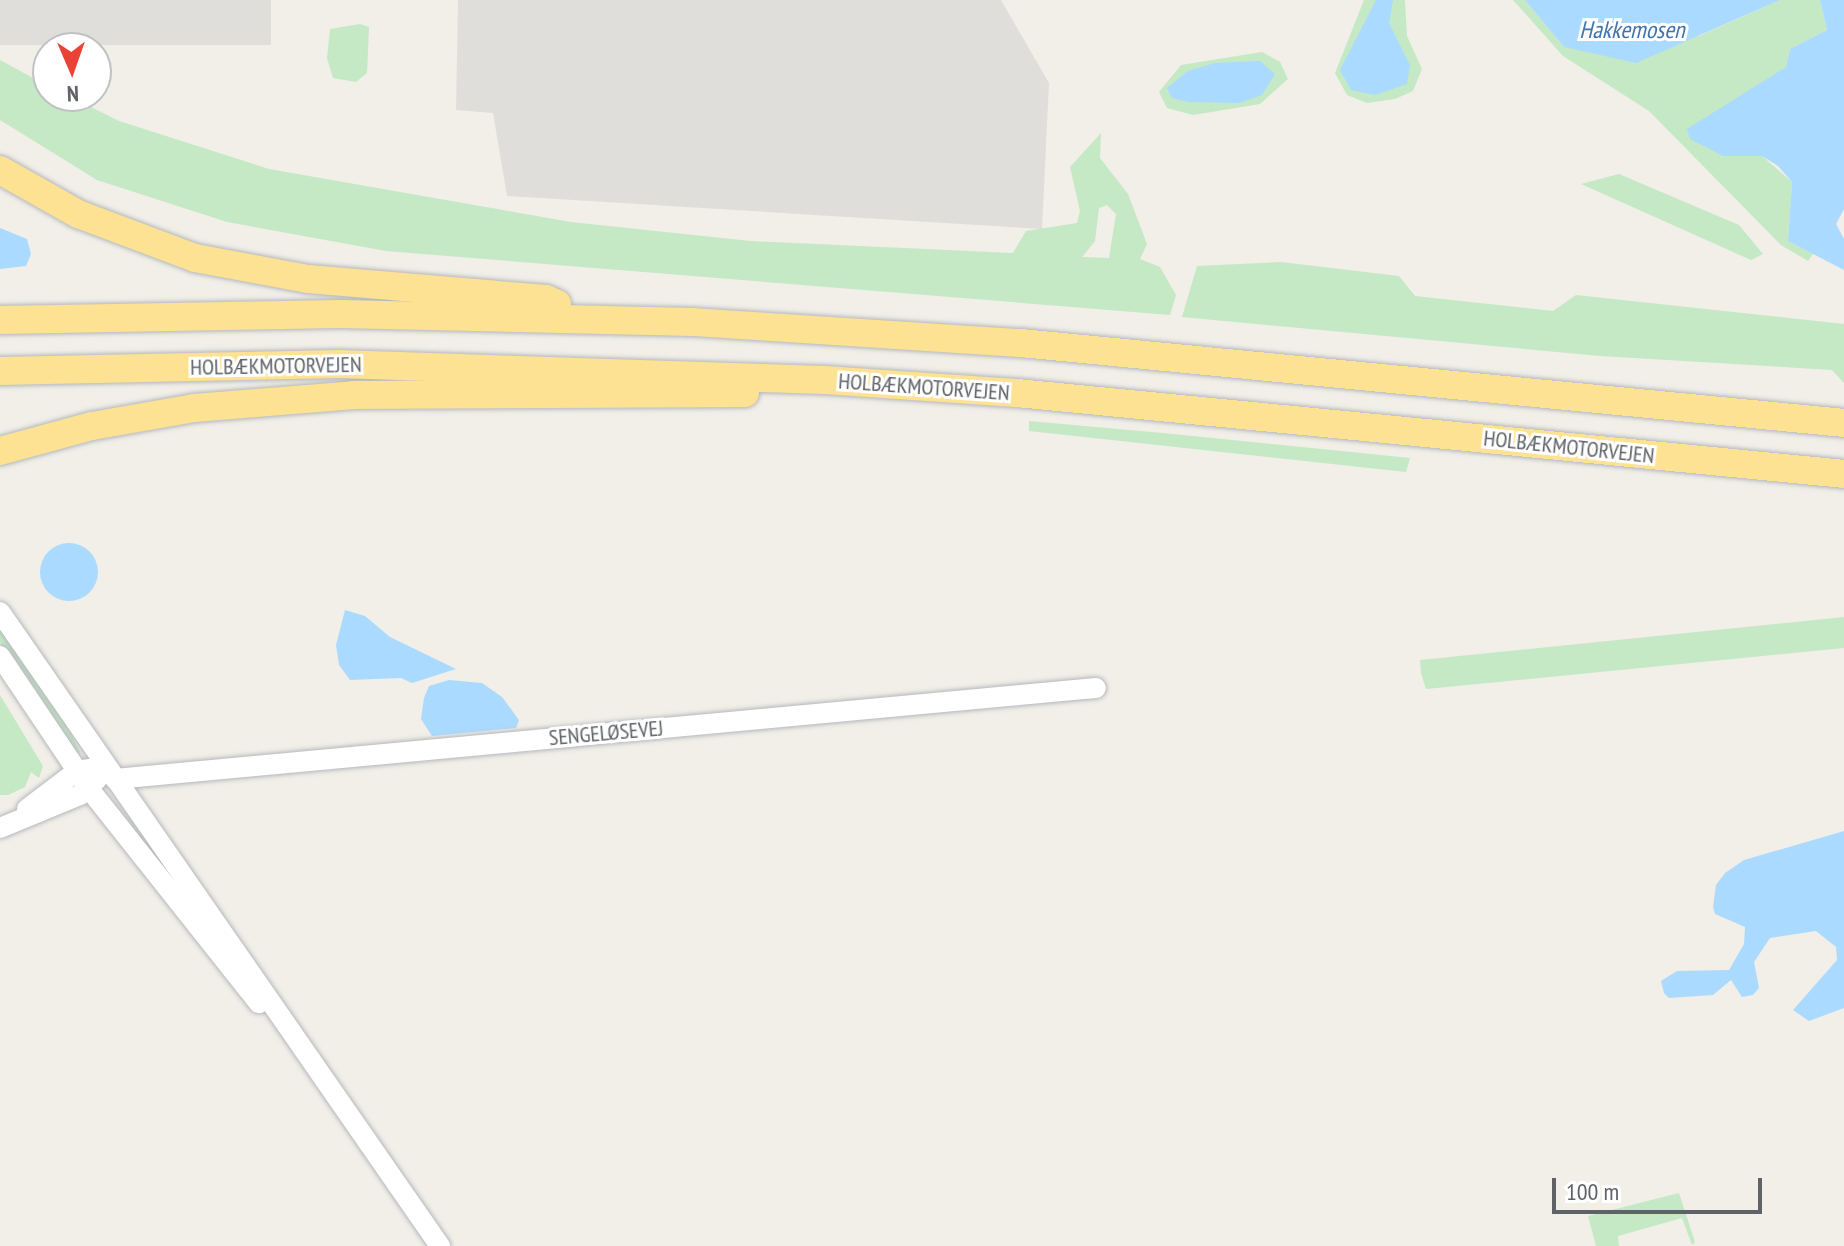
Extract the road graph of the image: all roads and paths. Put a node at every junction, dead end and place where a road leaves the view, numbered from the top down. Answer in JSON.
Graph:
{"nodes":[{"id":1,"x":0,"y":170,"type":"edge"},
{"id":2,"x":582,"y":317,"type":"junction"},
{"id":3,"x":0,"y":320,"type":"edge"},
{"id":4,"x":0,"y":371,"type":"edge"},
{"id":5,"x":824,"y":380,"type":"junction"},
{"id":6,"x":1844,"y":423,"type":"edge"},
{"id":7,"x":0,"y":451,"type":"edge"},
{"id":8,"x":1844,"y":474,"type":"edge"},
{"id":9,"x":0,"y":612,"type":"edge"},
{"id":10,"x":0,"y":656,"type":"edge"},
{"id":11,"x":1096,"y":688,"type":"dead end"},
{"id":12,"x":77,"y":771,"type":"junction"},
{"id":13,"x":110,"y":773,"type":"junction"},
{"id":14,"x":90,"y":790,"type":"junction"},
{"id":15,"x":3,"y":827,"type":"edge"},
{"id":16,"x":307,"y":1057,"type":"junction"},
{"id":17,"x":440,"y":1246,"type":"edge"}],
"edges":[{"from":1,"to":2,"type":"highway"},
{"from":2,"to":3,"type":"highway"},
{"from":2,"to":6,"type":"highway"},
{"from":4,"to":5,"type":"highway","name":"HOLBÆKMOTORVEJEN"},
{"from":5,"to":7,"type":"highway"},
{"from":5,"to":8,"type":"highway","name":"HOLBÆKMOTORVEJEN"},
{"from":9,"to":13,"type":"street"},
{"from":10,"to":12,"type":"street"},
{"from":11,"to":13,"type":"street","name":"SENGELØSEVEJ"},
{"from":12,"to":13,"type":"street","name":"SENGELØSEVEJ"},
{"from":12,"to":14,"type":"street"},
{"from":12,"to":15,"type":"street"},
{"from":13,"to":14,"type":"street"},
{"from":13,"to":16,"type":"street"},
{"from":14,"to":15,"type":"street"},
{"from":14,"to":16,"type":"street"},
{"from":16,"to":17,"type":"street"}]}
